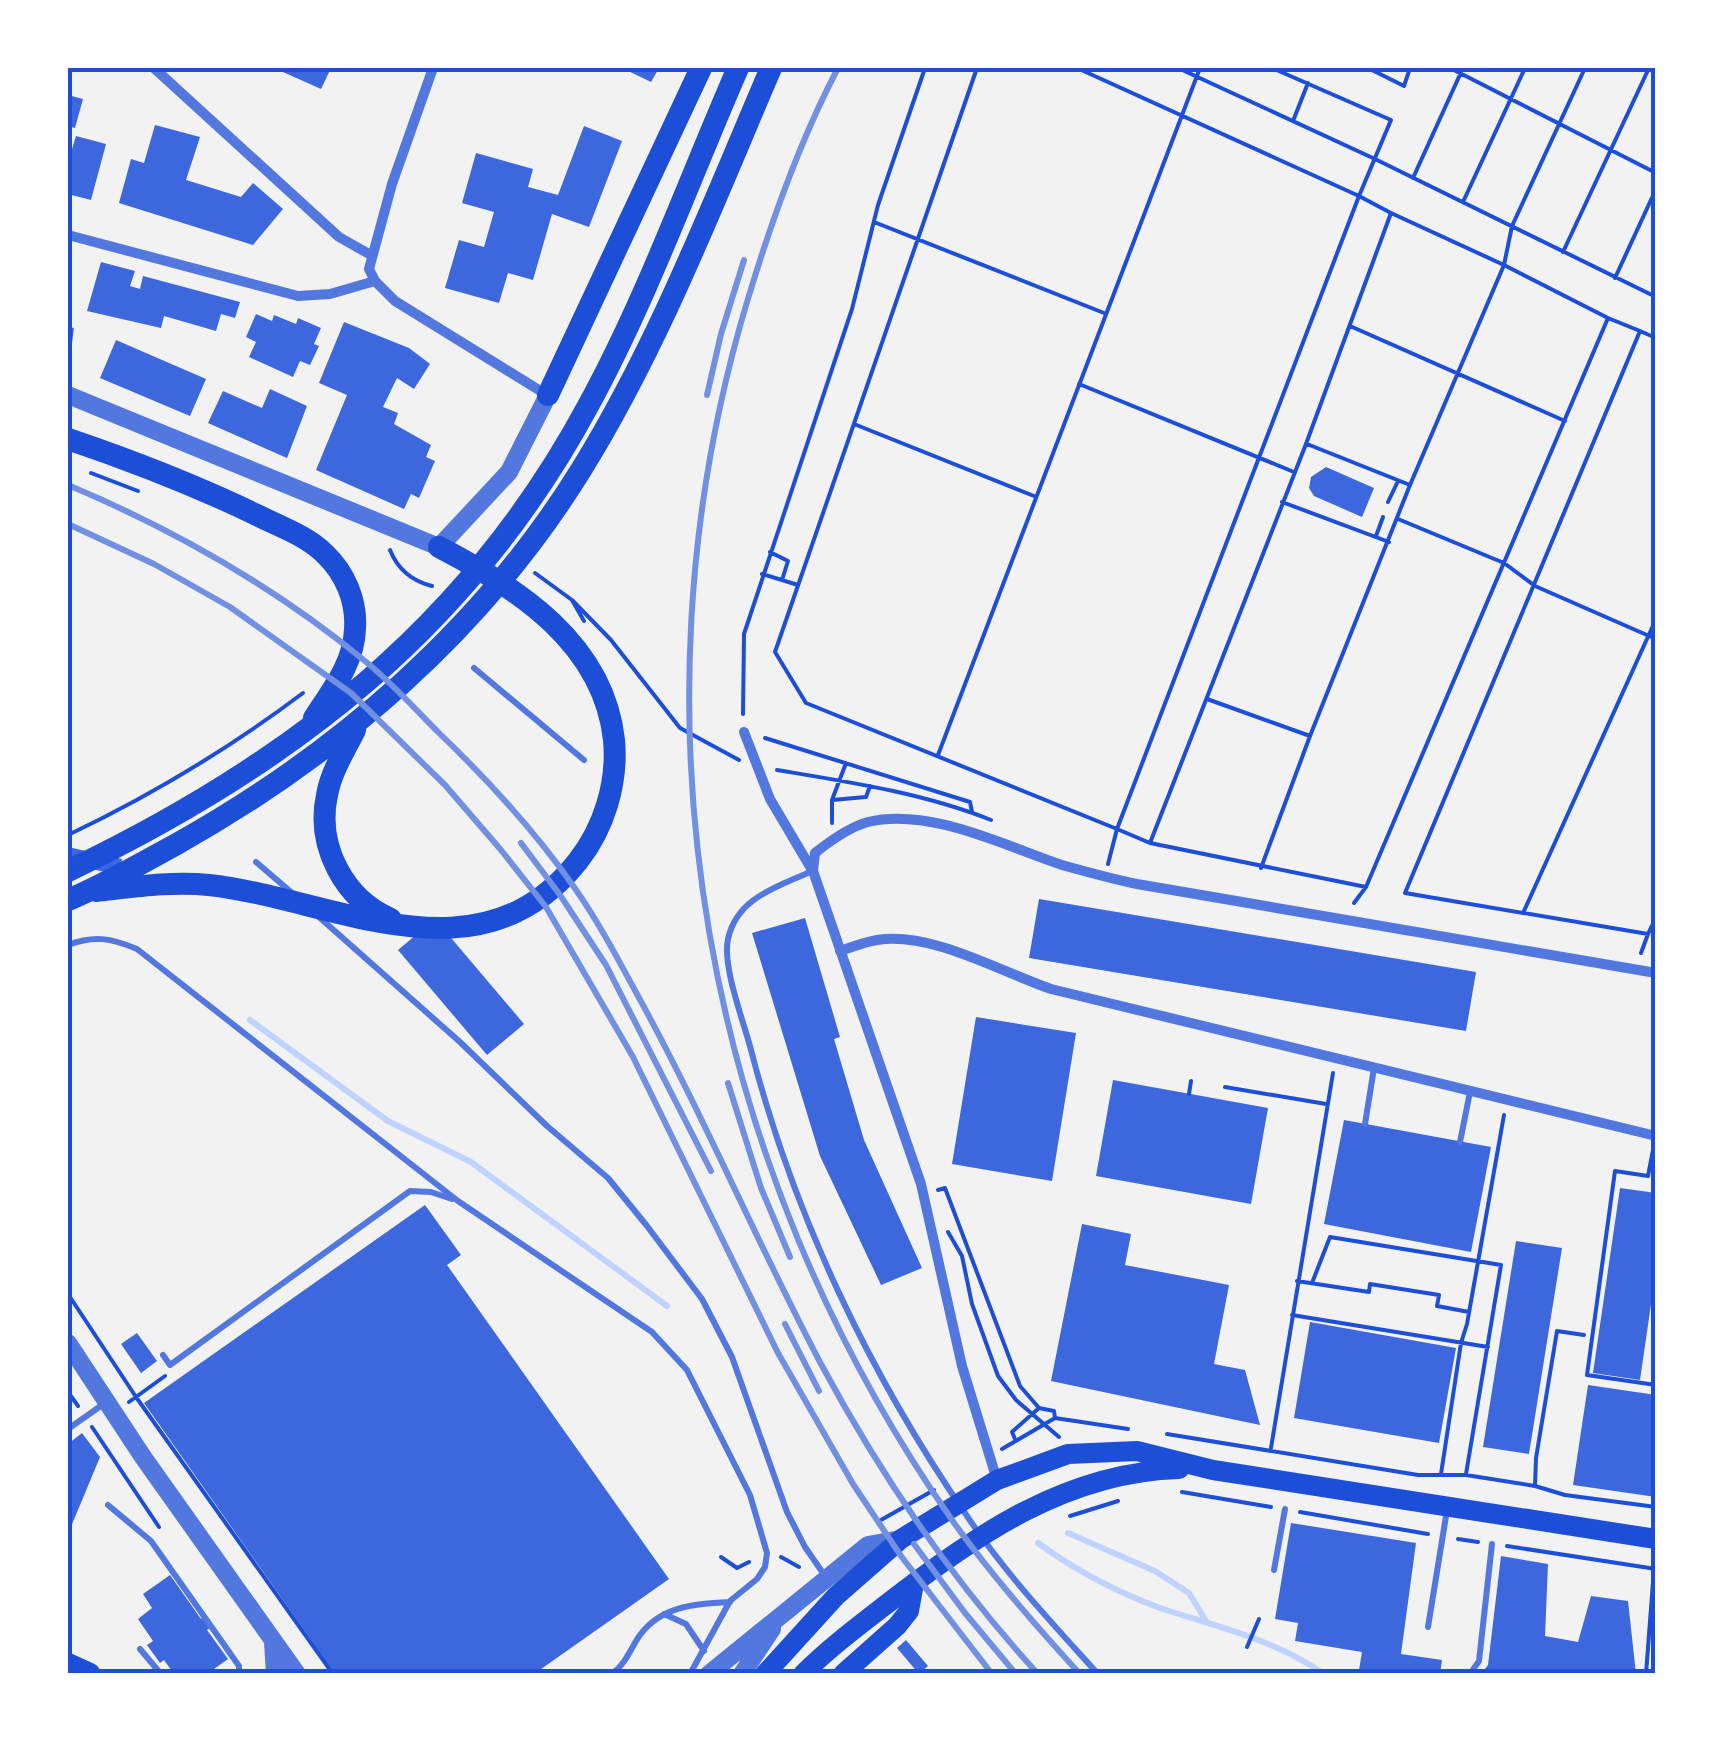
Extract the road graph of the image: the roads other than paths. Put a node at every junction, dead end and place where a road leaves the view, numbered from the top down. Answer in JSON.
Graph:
{"nodes":[{"id":1,"x":154,"y":68,"type":"edge"},
{"id":2,"x":433,"y":68,"type":"edge"},
{"id":3,"x":701,"y":68,"type":"edge"},
{"id":4,"x":738,"y":68,"type":"edge"},
{"id":5,"x":771,"y":68,"type":"edge"},
{"id":6,"x":68,"y":234,"type":"edge"},
{"id":7,"x":371,"y":255,"type":"junction"},
{"id":8,"x":375,"y":281,"type":"junction"},
{"id":9,"x":68,"y":395,"type":"edge"},
{"id":10,"x":548,"y":396,"type":"junction"},
{"id":11,"x":598,"y":413,"type":"junction"},
{"id":12,"x":68,"y":439,"type":"edge"},
{"id":13,"x":439,"y":547,"type":"junction"},
{"id":14,"x":474,"y":668,"type":"dead end"},
{"id":15,"x":358,"y":724,"type":"junction"},
{"id":16,"x":307,"y":730,"type":"junction"},
{"id":17,"x":744,"y":732,"type":"road end"},
{"id":18,"x":584,"y":760,"type":"dead end"},
{"id":19,"x":256,"y":862,"type":"dead end"},
{"id":20,"x":68,"y":870,"type":"edge"},
{"id":21,"x":813,"y":871,"type":"junction"},
{"id":22,"x":78,"y":896,"type":"edge"},
{"id":23,"x":418,"y":928,"type":"junction"},
{"id":24,"x":68,"y":945,"type":"edge"},
{"id":25,"x":840,"y":951,"type":"junction"},
{"id":26,"x":1656,"y":973,"type":"edge"},
{"id":27,"x":1374,"y":1068,"type":"junction"},
{"id":28,"x":1470,"y":1092,"type":"junction"},
{"id":29,"x":1364,"y":1124,"type":"dead end"},
{"id":30,"x":1655,"y":1136,"type":"edge"},
{"id":31,"x":1460,"y":1142,"type":"dead end"},
{"id":32,"x":458,"y":1200,"type":"junction"},
{"id":33,"x":68,"y":1343,"type":"edge"},
{"id":34,"x":162,"y":1355,"type":"dead end"},
{"id":35,"x":106,"y":1403,"type":"junction"},
{"id":36,"x":68,"y":1429,"type":"edge"},
{"id":37,"x":1214,"y":1470,"type":"junction"},
{"id":38,"x":997,"y":1480,"type":"junction"},
{"id":39,"x":108,"y":1505,"type":"dead end"},
{"id":40,"x":1447,"y":1508,"type":"junction"},
{"id":41,"x":1284,"y":1509,"type":"road end"},
{"id":42,"x":901,"y":1539,"type":"junction"},
{"id":43,"x":1656,"y":1539,"type":"edge"},
{"id":44,"x":1492,"y":1544,"type":"road end"},
{"id":45,"x":1274,"y":1570,"type":"dead end"},
{"id":46,"x":817,"y":1574,"type":"junction"},
{"id":47,"x":914,"y":1583,"type":"junction"},
{"id":48,"x":730,"y":1602,"type":"junction"},
{"id":49,"x":784,"y":1612,"type":"junction"},
{"id":50,"x":663,"y":1614,"type":"junction"},
{"id":51,"x":1428,"y":1628,"type":"dead end"},
{"id":52,"x":273,"y":1641,"type":"junction"},
{"id":53,"x":140,"y":1649,"type":"dead end"},
{"id":54,"x":704,"y":1651,"type":"junction"},
{"id":55,"x":68,"y":1664,"type":"edge"},
{"id":56,"x":90,"y":1674,"type":"edge"},
{"id":57,"x":161,"y":1674,"type":"edge"},
{"id":58,"x":239,"y":1674,"type":"edge"},
{"id":59,"x":275,"y":1674,"type":"edge"},
{"id":60,"x":297,"y":1674,"type":"edge"},
{"id":61,"x":612,"y":1674,"type":"edge"},
{"id":62,"x":690,"y":1674,"type":"edge"},
{"id":63,"x":709,"y":1674,"type":"edge"},
{"id":64,"x":742,"y":1674,"type":"edge"},
{"id":65,"x":765,"y":1674,"type":"edge"},
{"id":66,"x":802,"y":1674,"type":"edge"},
{"id":67,"x":842,"y":1674,"type":"edge"},
{"id":68,"x":1098,"y":1674,"type":"edge"},
{"id":69,"x":1470,"y":1674,"type":"edge"}],
"edges":[{"from":1,"to":7,"type":"street"},
{"from":2,"to":7,"type":"street"},
{"from":3,"to":10,"type":"main road"},
{"from":4,"to":11,"type":"main road"},
{"from":5,"to":11,"type":"main road"},
{"from":6,"to":8,"type":"street"},
{"from":7,"to":8,"type":"street"},
{"from":8,"to":10,"type":"street"},
{"from":9,"to":13,"type":"street"},
{"from":10,"to":13,"type":"street"},
{"from":11,"to":15,"type":"main road"},
{"from":11,"to":16,"type":"main road"},
{"from":12,"to":16,"type":"main road"},
{"from":13,"to":23,"type":"main road"},
{"from":14,"to":18,"type":"lane"},
{"from":15,"to":22,"type":"main road"},
{"from":15,"to":23,"type":"main road"},
{"from":16,"to":20,"type":"main road"},
{"from":17,"to":21,"type":"street"},
{"from":19,"to":46,"type":"lane"},
{"from":21,"to":25,"type":"street"},
{"from":21,"to":26,"type":"street"},
{"from":21,"to":68,"type":"lane"},
{"from":22,"to":23,"type":"main road"},
{"from":24,"to":32,"type":"lane"},
{"from":25,"to":27,"type":"street"},
{"from":25,"to":38,"type":"street"},
{"from":27,"to":28,"type":"street"},
{"from":27,"to":29,"type":"lane"},
{"from":28,"to":30,"type":"street"},
{"from":28,"to":31,"type":"lane"},
{"from":32,"to":34,"type":"lane"},
{"from":32,"to":48,"type":"lane"},
{"from":33,"to":35,"type":"street"},
{"from":35,"to":36,"type":"lane"},
{"from":35,"to":52,"type":"street"},
{"from":37,"to":38,"type":"main road"},
{"from":37,"to":40,"type":"main road"},
{"from":37,"to":47,"type":"main road"},
{"from":38,"to":42,"type":"main road"},
{"from":39,"to":58,"type":"lane"},
{"from":40,"to":43,"type":"main road"},
{"from":40,"to":51,"type":"lane"},
{"from":41,"to":45,"type":"lane"},
{"from":42,"to":46,"type":"street"},
{"from":42,"to":65,"type":"main road"},
{"from":44,"to":69,"type":"lane"},
{"from":46,"to":49,"type":"street"},
{"from":47,"to":66,"type":"main road"},
{"from":47,"to":67,"type":"main road"},
{"from":48,"to":50,"type":"lane"},
{"from":48,"to":54,"type":"lane"},
{"from":49,"to":63,"type":"street"},
{"from":49,"to":64,"type":"street"},
{"from":50,"to":54,"type":"lane"},
{"from":50,"to":61,"type":"lane"},
{"from":52,"to":59,"type":"street"},
{"from":52,"to":60,"type":"street"},
{"from":53,"to":57,"type":"lane"},
{"from":54,"to":62,"type":"lane"},
{"from":55,"to":56,"type":"main road"}]}
